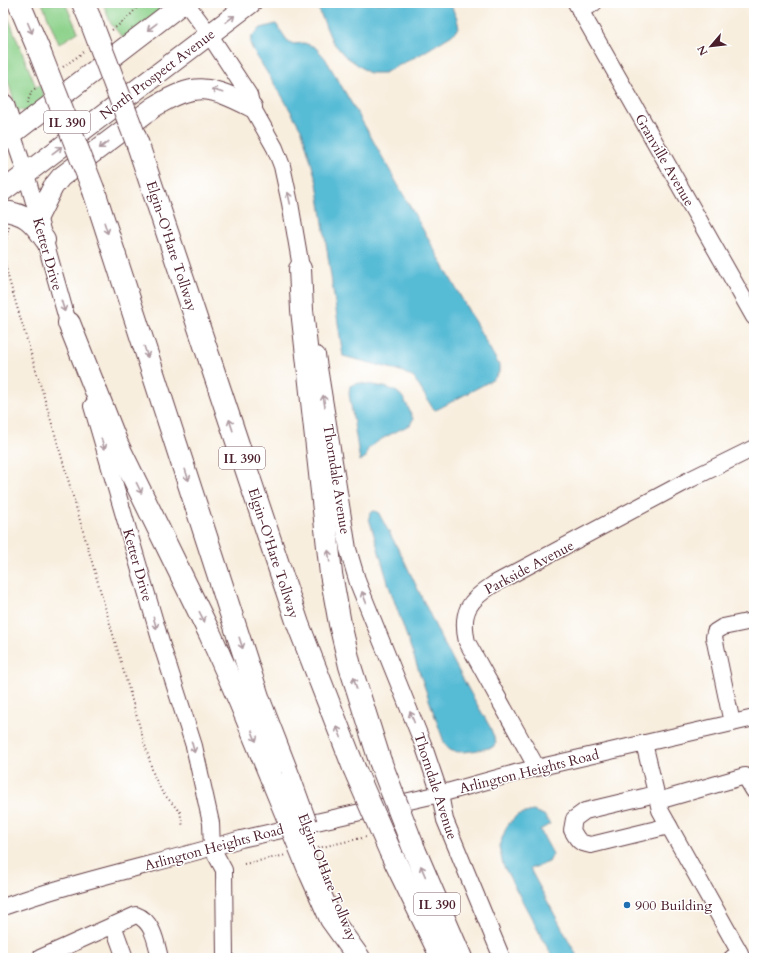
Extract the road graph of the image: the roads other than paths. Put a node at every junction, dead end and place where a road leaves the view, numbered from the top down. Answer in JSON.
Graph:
{"nodes":[{"id":1,"x":19,"y":3,"type":"edge"},
{"id":2,"x":183,"y":3,"type":"edge"},
{"id":3,"x":186,"y":3,"type":"edge"},
{"id":4,"x":250,"y":3,"type":"edge"},
{"id":5,"x":583,"y":6,"type":"edge"},
{"id":6,"x":87,"y":11,"type":"edge"},
{"id":7,"x":209,"y":34,"type":"junction"},
{"id":8,"x":3,"y":105,"type":"edge"},
{"id":9,"x":252,"y":107,"type":"junction"},
{"id":10,"x":8,"y":137,"type":"edge"},
{"id":11,"x":26,"y":174,"type":"junction"},
{"id":12,"x":3,"y":191,"type":"edge"},
{"id":13,"x":6,"y":217,"type":"edge"},
{"id":14,"x":38,"y":217,"type":"junction"},
{"id":15,"x":44,"y":240,"type":"junction"},
{"id":16,"x":300,"y":269,"type":"junction"},
{"id":17,"x":754,"y":316,"type":"edge"},
{"id":18,"x":69,"y":323,"type":"junction"},
{"id":19,"x":754,"y":448,"type":"edge"},
{"id":20,"x":747,"y":622,"type":"dead end"},
{"id":21,"x":754,"y":718,"type":"edge"},
{"id":22,"x":732,"y":723,"type":"junction"},
{"id":23,"x":644,"y":743,"type":"junction"},
{"id":24,"x":537,"y":768,"type":"junction"},
{"id":25,"x":280,"y":779,"type":"junction"},
{"id":26,"x":754,"y":791,"type":"edge"},
{"id":27,"x":440,"y":794,"type":"junction"},
{"id":28,"x":657,"y":798,"type":"junction"},
{"id":29,"x":669,"y":826,"type":"junction"},
{"id":30,"x":212,"y":848,"type":"junction"},
{"id":31,"x":3,"y":907,"type":"edge"},
{"id":32,"x":114,"y":925,"type":"junction"},
{"id":33,"x":742,"y":955,"type":"edge"},
{"id":34,"x":40,"y":958,"type":"edge"},
{"id":35,"x":125,"y":958,"type":"edge"},
{"id":36,"x":160,"y":958,"type":"edge"},
{"id":37,"x":225,"y":958,"type":"edge"},
{"id":38,"x":360,"y":958,"type":"edge"},
{"id":39,"x":442,"y":958,"type":"edge"},
{"id":40,"x":461,"y":958,"type":"edge"},
{"id":41,"x":502,"y":958,"type":"edge"}],
"edges":[{"from":1,"to":25,"type":"highway","name":"Elgin-O'Hare Tollway","number":"IL 390","one_way":true,"bridge":true},
{"from":2,"to":10,"type":"main road","one_way":true},
{"from":3,"to":7,"type":"street","name":"Thorndale Avenue"},
{"from":7,"to":4,"type":"main road","name":"North Prospect Avenue","one_way":true},
{"from":5,"to":17,"type":"street","name":"Granville Avenue"},
{"from":39,"to":6,"type":"highway","name":"Elgin-O'Hare Tollway","number":"IL 390","one_way":true,"bridge":true},
{"from":7,"to":9,"type":"street","name":"Thorndale Avenue"},
{"from":11,"to":7,"type":"main road","name":"North Prospect Avenue","one_way":true},
{"from":8,"to":10,"type":"highway"},
{"from":9,"to":14,"type":"main road","one_way":true},
{"from":16,"to":9,"type":"street","name":"Thorndale Avenue","one_way":true},
{"from":10,"to":11,"type":"street","name":"Ketter Drive"},
{"from":11,"to":12,"type":"main road","name":"North Prospect Avenue"},
{"from":11,"to":14,"type":"street","name":"Ketter Drive"},
{"from":13,"to":15,"type":"main road"},
{"from":14,"to":15,"type":"street","name":"Ketter Drive"},
{"from":15,"to":18,"type":"street","name":"Ketter Drive","one_way":true},
{"from":27,"to":16,"type":"street","name":"Thorndale Avenue","one_way":true},
{"from":40,"to":16,"type":"highway","number":"IL 390","one_way":true,"bridge":true},
{"from":18,"to":25,"type":"highway","one_way":true},
{"from":18,"to":30,"type":"street","name":"Ketter Drive","one_way":true},
{"from":19,"to":24,"type":"street","name":"Parkside Avenue"},
{"from":20,"to":22,"type":"street"},
{"from":21,"to":22,"type":"street","name":"Arlington Heights Road"},
{"from":22,"to":23,"type":"street","name":"Arlington Heights Road"},
{"from":23,"to":24,"type":"street","name":"Arlington Heights Road"},
{"from":23,"to":28,"type":"street"},
{"from":24,"to":27,"type":"street","name":"Arlington Heights Road"},
{"from":25,"to":38,"type":"highway","name":"Elgin-O'Hare Tollway","number":"IL 390","bridge":true},
{"from":26,"to":28,"type":"street"},
{"from":27,"to":30,"type":"street","name":"Arlington Heights Road"},
{"from":27,"to":41,"type":"street","name":"Thorndale Avenue"},
{"from":28,"to":29,"type":"street"},
{"from":28,"to":29,"type":"street"},
{"from":29,"to":33,"type":"street"},
{"from":30,"to":31,"type":"street","name":"Arlington Heights Road"},
{"from":30,"to":37,"type":"street","name":"Ketter Drive"},
{"from":32,"to":34,"type":"street"},
{"from":32,"to":35,"type":"street"},
{"from":32,"to":36,"type":"street"}]}
